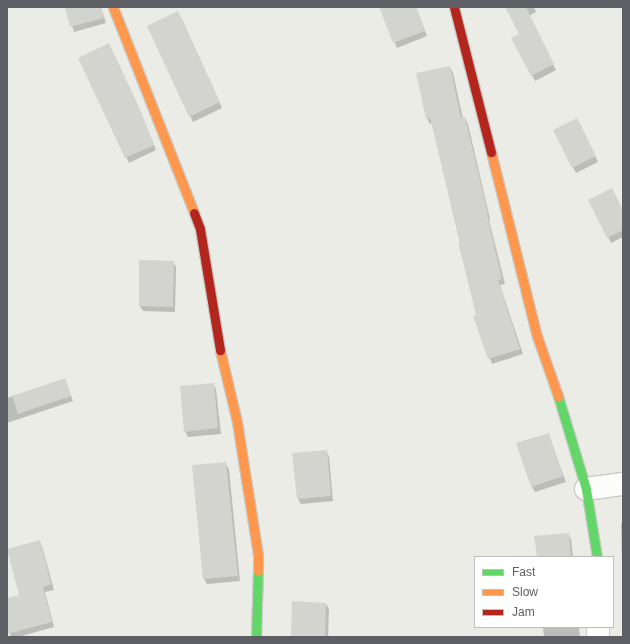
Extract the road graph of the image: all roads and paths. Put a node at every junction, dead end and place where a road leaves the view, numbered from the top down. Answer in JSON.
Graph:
{"nodes":[{"id":1,"x":113,"y":7,"type":"edge"},
{"id":2,"x":454,"y":7,"type":"edge"},
{"id":3,"x":623,"y":484,"type":"edge"},
{"id":4,"x":586,"y":489,"type":"junction"},
{"id":5,"x":597,"y":556,"type":"edge"},
{"id":6,"x":256,"y":637,"type":"edge"}],
"edges":[{"from":1,"to":6,"type":"street"},
{"from":2,"to":4,"type":"street"},
{"from":3,"to":4,"type":"street"},
{"from":4,"to":5,"type":"street"}]}
